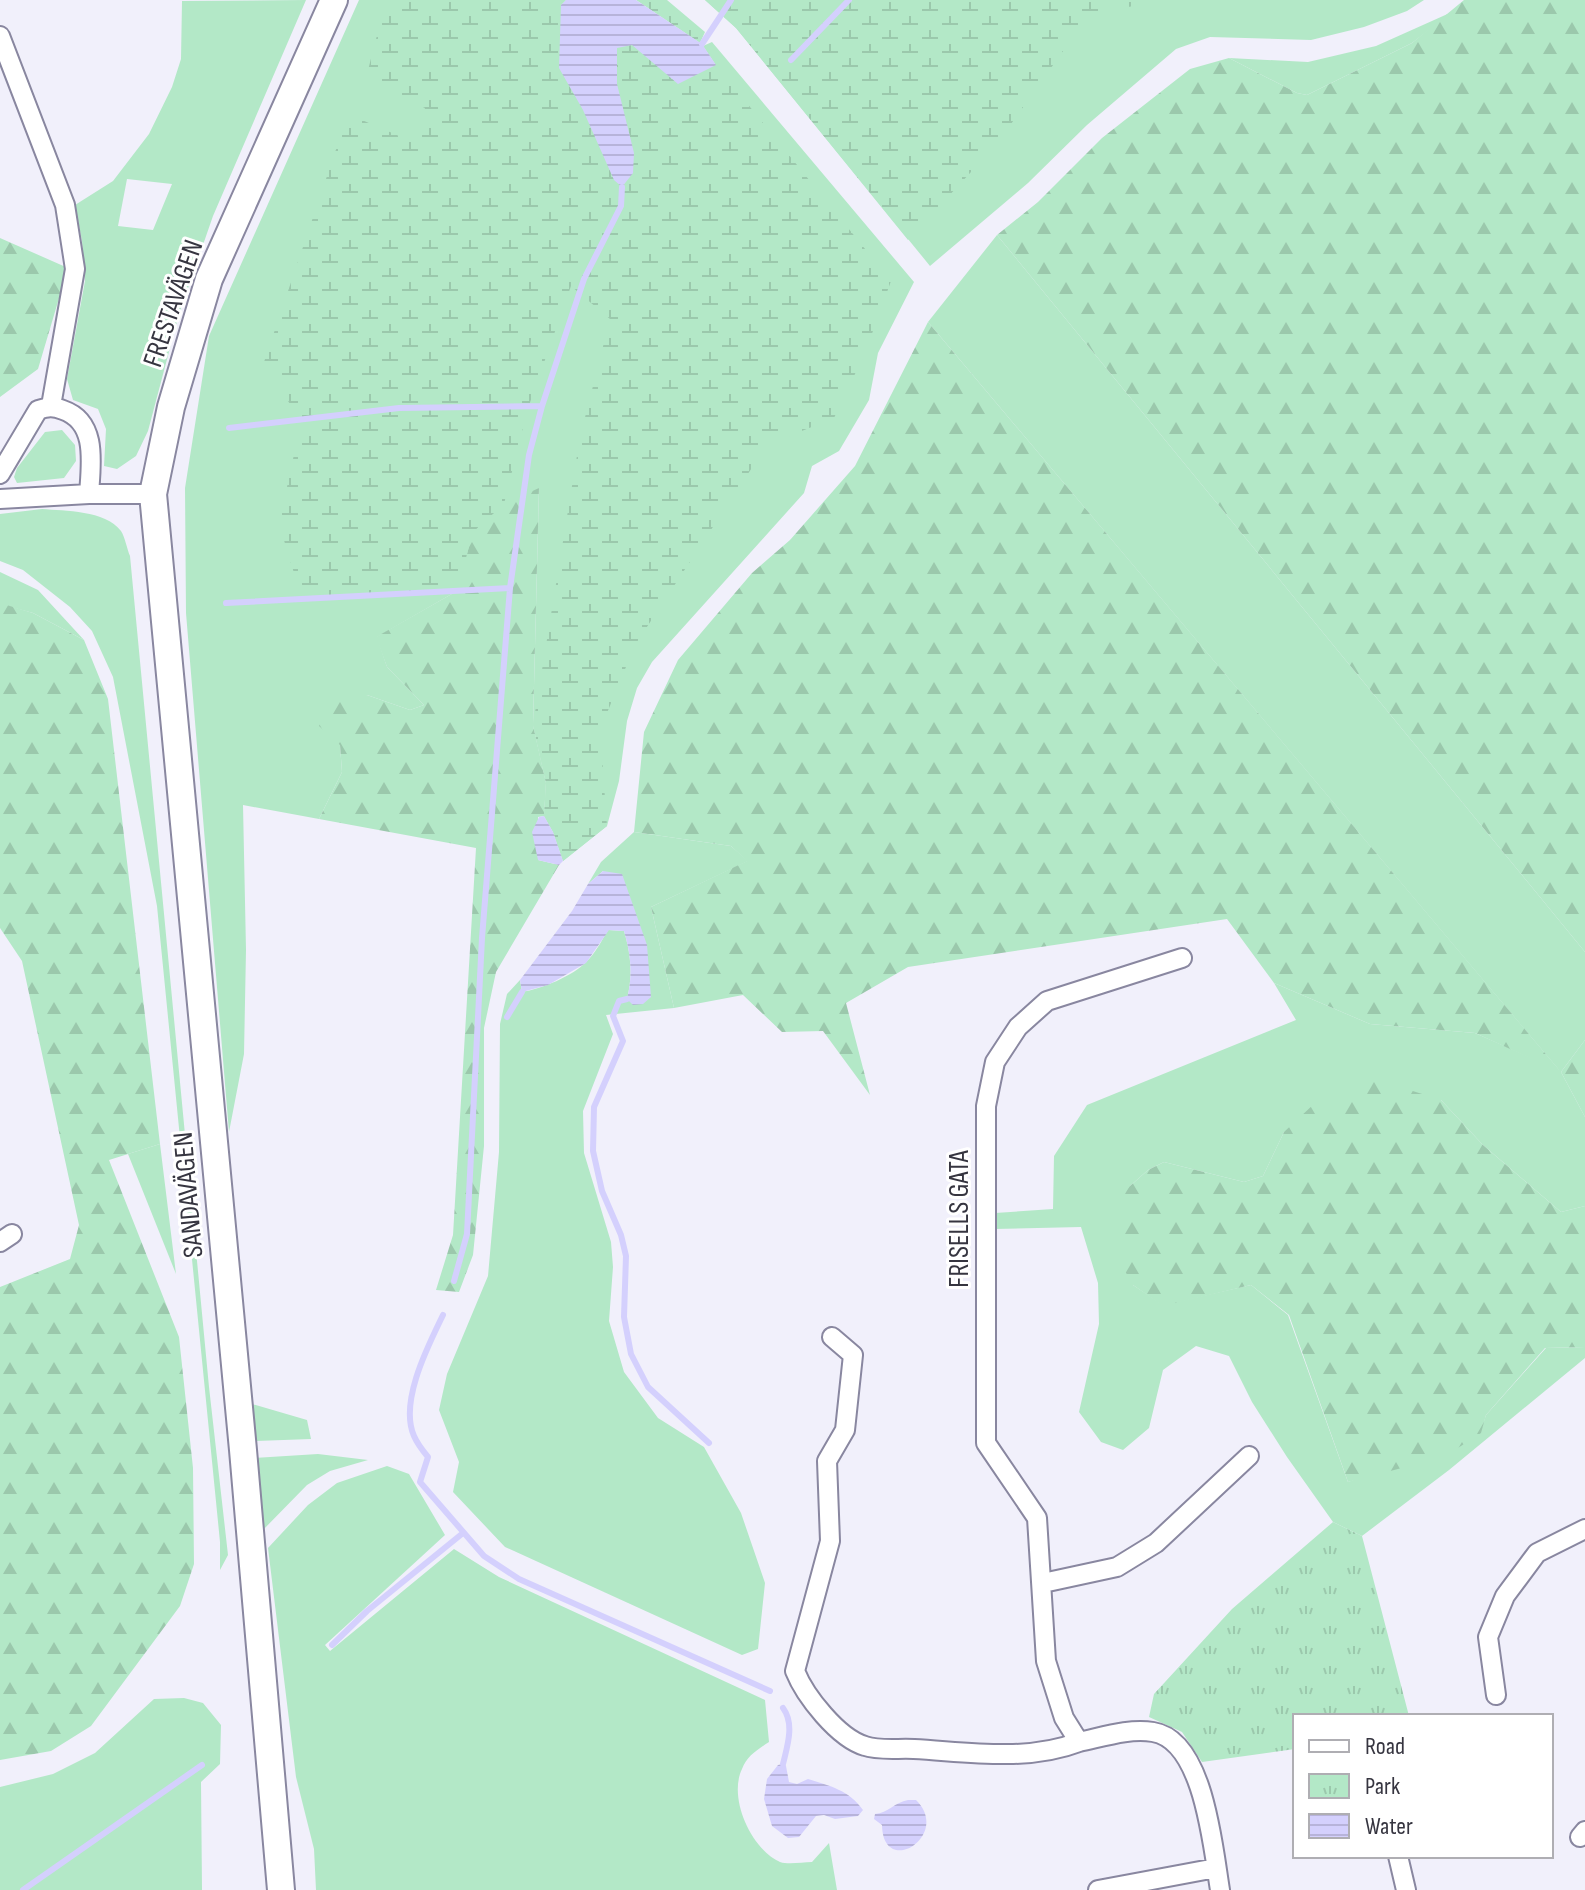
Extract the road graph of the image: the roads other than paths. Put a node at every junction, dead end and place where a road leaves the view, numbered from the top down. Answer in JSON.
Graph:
{"nodes":[{"id":1,"x":334,"y":0,"type":"edge"},
{"id":2,"x":0,"y":36,"type":"edge"},
{"id":3,"x":51,"y":406,"type":"junction"},
{"id":4,"x":0,"y":474,"type":"edge"},
{"id":5,"x":89,"y":494,"type":"junction"},
{"id":6,"x":153,"y":494,"type":"junction"},
{"id":7,"x":0,"y":499,"type":"edge"},
{"id":8,"x":1182,"y":958,"type":"dead end"},
{"id":9,"x":832,"y":1337,"type":"dead end"},
{"id":10,"x":1249,"y":1456,"type":"dead end"},
{"id":11,"x":1585,"y":1529,"type":"edge"},
{"id":12,"x":1043,"y":1583,"type":"junction"},
{"id":13,"x":1496,"y":1695,"type":"dead end"},
{"id":14,"x":1079,"y":1742,"type":"junction"},
{"id":15,"x":1398,"y":1858,"type":"edge"},
{"id":16,"x":1216,"y":1868,"type":"junction"},
{"id":17,"x":281,"y":1890,"type":"edge"},
{"id":18,"x":1098,"y":1890,"type":"edge"},
{"id":19,"x":1220,"y":1890,"type":"edge"},
{"id":20,"x":1406,"y":1890,"type":"edge"}],
"edges":[{"from":1,"to":6,"type":"street","name":"FRESTAVÄGEN"},
{"from":2,"to":3,"type":"street"},
{"from":3,"to":4,"type":"street"},
{"from":3,"to":5,"type":"street"},
{"from":5,"to":6,"type":"street"},
{"from":5,"to":7,"type":"street"},
{"from":6,"to":17,"type":"street","name":"SANDAVÄGEN"},
{"from":8,"to":12,"type":"street","name":"FRISELLS GATA"},
{"from":9,"to":14,"type":"street"},
{"from":10,"to":12,"type":"street"},
{"from":11,"to":13,"type":"street"},
{"from":12,"to":14,"type":"street","name":"FRISELLS GATA"},
{"from":14,"to":16,"type":"street"},
{"from":15,"to":20,"type":"street"},
{"from":16,"to":18,"type":"street"},
{"from":16,"to":19,"type":"street"}]}
